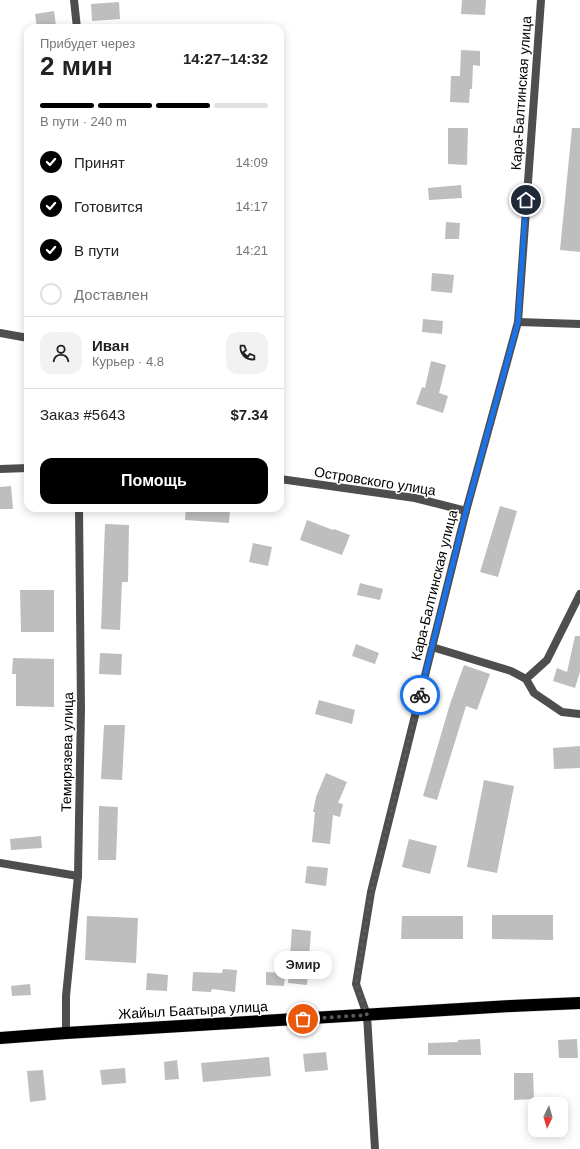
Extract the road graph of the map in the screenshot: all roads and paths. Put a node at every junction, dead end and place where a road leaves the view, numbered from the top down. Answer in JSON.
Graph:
{"nodes":[{"id":1,"x":74,"y":0,"type":"edge"},
{"id":2,"x":541,"y":0,"type":"edge"},
{"id":3,"x":77,"y":24,"type":"edge"},
{"id":4,"x":518,"y":322,"type":"junction"},
{"id":5,"x":580,"y":324,"type":"edge"},
{"id":6,"x":0,"y":334,"type":"edge"},
{"id":7,"x":24,"y":337,"type":"edge"},
{"id":8,"x":0,"y":468,"type":"edge"},
{"id":9,"x":24,"y":468,"type":"edge"},
{"id":10,"x":284,"y":480,"type":"edge"},
{"id":11,"x":466,"y":511,"type":"junction"},
{"id":12,"x":79,"y":512,"type":"edge"},
{"id":13,"x":580,"y":594,"type":"edge"},
{"id":14,"x":432,"y":647,"type":"junction"},
{"id":15,"x":526,"y":679,"type":"junction"},
{"id":16,"x":580,"y":714,"type":"edge"},
{"id":17,"x":0,"y":863,"type":"edge"},
{"id":18,"x":78,"y":876,"type":"junction"},
{"id":19,"x":580,"y":1003,"type":"edge"},
{"id":20,"x":367,"y":1015,"type":"junction"},
{"id":21,"x":66,"y":1033,"type":"junction"},
{"id":22,"x":0,"y":1038,"type":"edge"},
{"id":23,"x":375,"y":1149,"type":"edge"}],
"edges":[{"from":1,"to":3,"type":"street"},
{"from":2,"to":4,"type":"street","name":"Кара-Балтинская улица"},
{"from":4,"to":5,"type":"street"},
{"from":4,"to":11,"type":"street","name":"Кара-Балтинская улица"},
{"from":6,"to":7,"type":"street"},
{"from":8,"to":9,"type":"street"},
{"from":10,"to":11,"type":"street","name":"Островского улица"},
{"from":11,"to":14,"type":"street","name":"Кара-Балтинская улица"},
{"from":12,"to":18,"type":"street","name":"Темирязева улица"},
{"from":13,"to":15,"type":"street"},
{"from":14,"to":15,"type":"street"},
{"from":14,"to":20,"type":"street","name":"Кара-Балтинская улица"},
{"from":15,"to":16,"type":"street"},
{"from":17,"to":18,"type":"street"},
{"from":18,"to":21,"type":"street","name":"Темирязева улица"},
{"from":19,"to":20,"type":"highway","name":"Жайыл Баатыра улица"},
{"from":20,"to":21,"type":"highway","name":"Жайыл Баатыра улица"},
{"from":20,"to":23,"type":"street","name":"Кара-Балтинская улица"},
{"from":21,"to":22,"type":"highway","name":"Жайыл Баатыра улица"}]}
